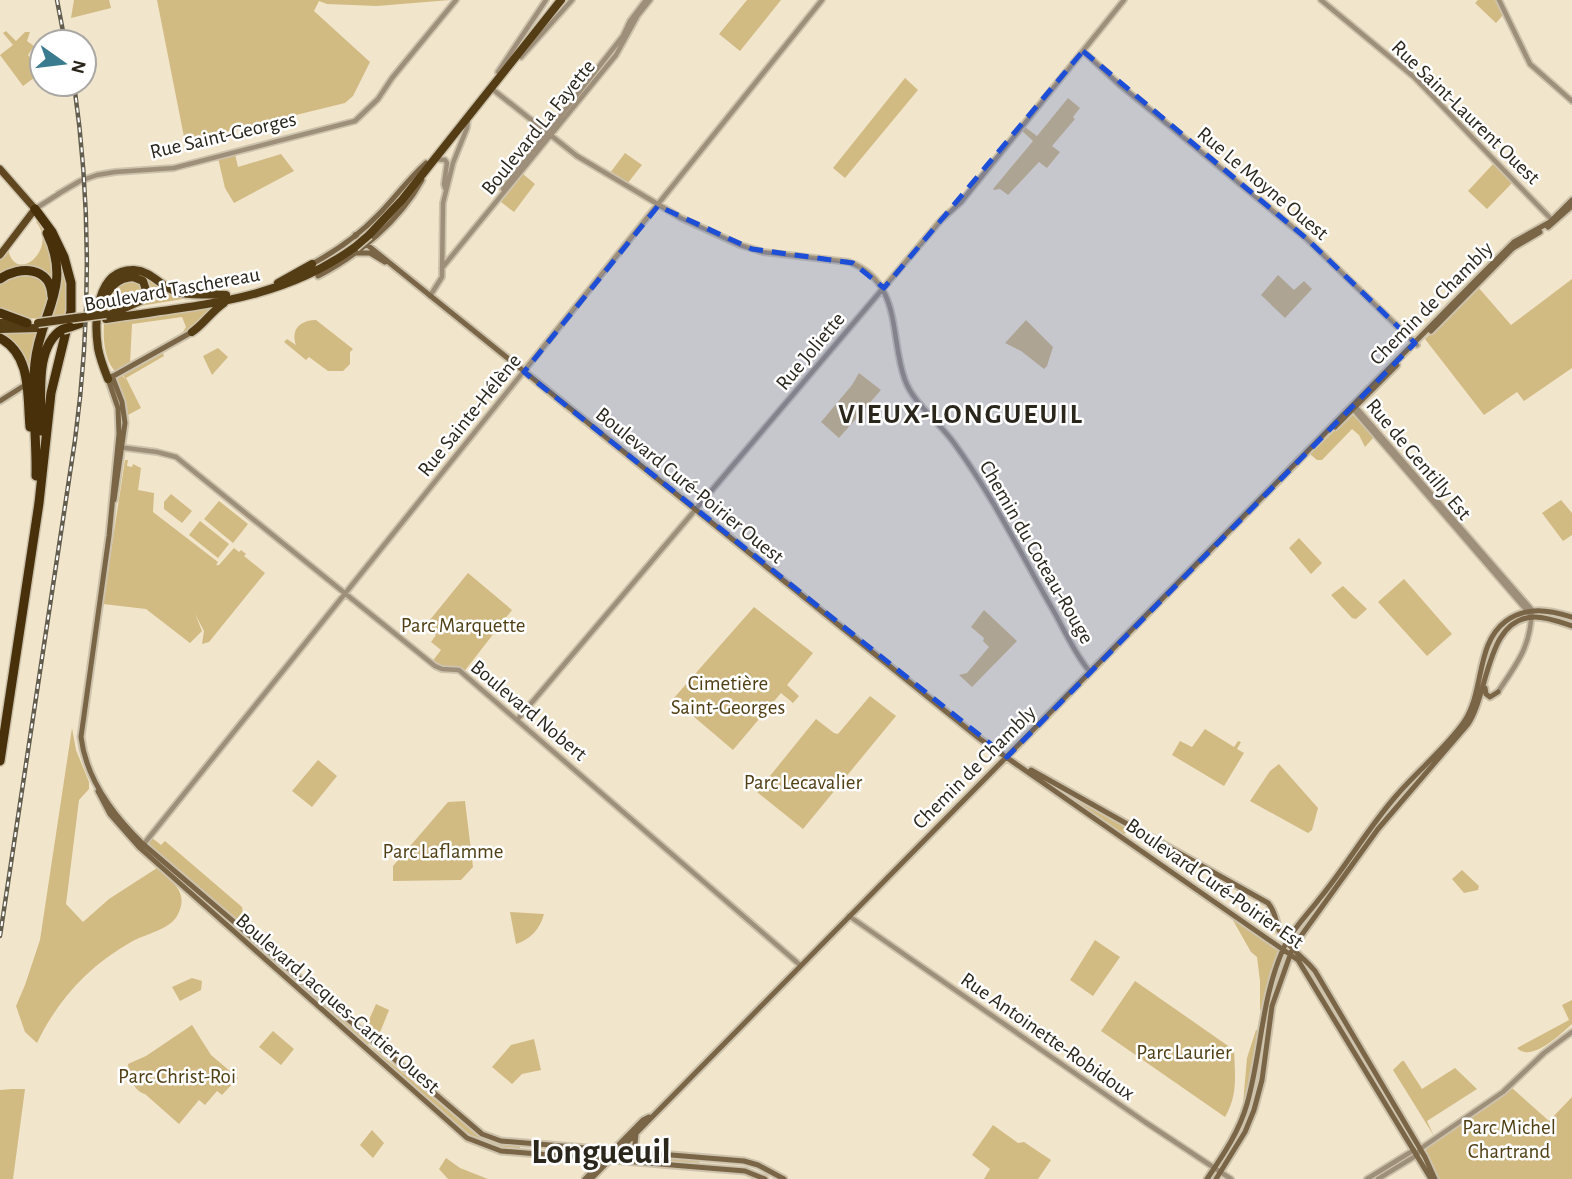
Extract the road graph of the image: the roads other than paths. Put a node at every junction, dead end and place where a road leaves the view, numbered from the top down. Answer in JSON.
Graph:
{"nodes":[{"id":1,"x":456,"y":0,"type":"edge"},
{"id":2,"x":546,"y":0,"type":"edge"},
{"id":3,"x":572,"y":0,"type":"edge"},
{"id":4,"x":648,"y":0,"type":"edge"},
{"id":5,"x":822,"y":0,"type":"edge"},
{"id":6,"x":1125,"y":0,"type":"edge"},
{"id":7,"x":1321,"y":0,"type":"edge"},
{"id":8,"x":1499,"y":0,"type":"edge"},
{"id":9,"x":558,"y":1,"type":"edge"},
{"id":10,"x":1083,"y":51,"type":"junction"},
{"id":11,"x":502,"y":70,"type":"junction"},
{"id":12,"x":491,"y":89,"type":"junction"},
{"id":13,"x":1572,"y":101,"type":"edge"},
{"id":14,"x":468,"y":118,"type":"junction"},
{"id":15,"x":549,"y":134,"type":"junction"},
{"id":16,"x":430,"y":163,"type":"junction"},
{"id":17,"x":0,"y":169,"type":"edge"},
{"id":18,"x":446,"y":189,"type":"junction"},
{"id":19,"x":1572,"y":200,"type":"edge"},
{"id":20,"x":658,"y":206,"type":"junction"},
{"id":21,"x":1572,"y":206,"type":"edge"},
{"id":22,"x":33,"y":209,"type":"junction"},
{"id":23,"x":1554,"y":221,"type":"junction"},
{"id":24,"x":367,"y":236,"type":"junction"},
{"id":25,"x":354,"y":245,"type":"junction"},
{"id":26,"x":0,"y":255,"type":"edge"},
{"id":27,"x":389,"y":263,"type":"junction"},
{"id":28,"x":312,"y":264,"type":"joint"},
{"id":29,"x":442,"y":269,"type":"junction"},
{"id":30,"x":318,"y":276,"type":"joint"},
{"id":31,"x":0,"y":279,"type":"edge"},
{"id":32,"x":281,"y":284,"type":"junction"},
{"id":33,"x":883,"y":289,"type":"junction"},
{"id":34,"x":430,"y":296,"type":"junction"},
{"id":35,"x":226,"y":298,"type":"junction"},
{"id":36,"x":0,"y":313,"type":"edge"},
{"id":37,"x":48,"y":315,"type":"junction"},
{"id":38,"x":108,"y":315,"type":"junction"},
{"id":39,"x":0,"y":323,"type":"edge"},
{"id":40,"x":27,"y":323,"type":"junction"},
{"id":41,"x":81,"y":323,"type":"junction"},
{"id":42,"x":0,"y":329,"type":"edge"},
{"id":43,"x":192,"y":332,"type":"joint"},
{"id":44,"x":0,"y":338,"type":"edge"},
{"id":45,"x":897,"y":341,"type":"junction"},
{"id":46,"x":904,"y":342,"type":"dead end"},
{"id":47,"x":1416,"y":344,"type":"junction"},
{"id":48,"x":524,"y":372,"type":"junction"},
{"id":49,"x":110,"y":378,"type":"junction"},
{"id":50,"x":22,"y":387,"type":"joint"},
{"id":51,"x":0,"y":401,"type":"edge"},
{"id":52,"x":27,"y":403,"type":"junction"},
{"id":53,"x":1354,"y":407,"type":"junction"},
{"id":54,"x":120,"y":447,"type":"junction"},
{"id":55,"x":39,"y":474,"type":"junction"},
{"id":56,"x":695,"y":510,"type":"junction"},
{"id":57,"x":345,"y":593,"type":"junction"},
{"id":58,"x":1531,"y":613,"type":"junction"},
{"id":59,"x":1572,"y":617,"type":"edge"},
{"id":60,"x":1572,"y":625,"type":"edge"},
{"id":61,"x":1090,"y":672,"type":"junction"},
{"id":62,"x":1485,"y":683,"type":"junction"},
{"id":63,"x":1498,"y":692,"type":"joint"},
{"id":64,"x":517,"y":720,"type":"junction"},
{"id":65,"x":0,"y":726,"type":"edge"},
{"id":66,"x":1016,"y":747,"type":"junction"},
{"id":67,"x":1007,"y":757,"type":"junction"},
{"id":68,"x":0,"y":761,"type":"edge"},
{"id":69,"x":1020,"y":764,"type":"junction"},
{"id":70,"x":142,"y":846,"type":"junction"},
{"id":71,"x":849,"y":916,"type":"junction"},
{"id":72,"x":1287,"y":942,"type":"junction"},
{"id":73,"x":1283,"y":948,"type":"junction"},
{"id":74,"x":1292,"y":950,"type":"junction"},
{"id":75,"x":800,"y":965,"type":"junction"},
{"id":76,"x":1572,"y":1032,"type":"edge"},
{"id":77,"x":649,"y":1118,"type":"junction"},
{"id":78,"x":638,"y":1132,"type":"junction"},
{"id":79,"x":615,"y":1151,"type":"junction"},
{"id":80,"x":1417,"y":1151,"type":"junction"},
{"id":81,"x":646,"y":1153,"type":"junction"},
{"id":82,"x":602,"y":1161,"type":"junction"},
{"id":83,"x":1214,"y":1169,"type":"junction"},
{"id":84,"x":1221,"y":1173,"type":"junction"},
{"id":85,"x":585,"y":1179,"type":"edge"},
{"id":86,"x":591,"y":1179,"type":"edge"},
{"id":87,"x":765,"y":1179,"type":"edge"},
{"id":88,"x":783,"y":1179,"type":"edge"},
{"id":89,"x":1207,"y":1179,"type":"edge"},
{"id":90,"x":1216,"y":1179,"type":"edge"},
{"id":91,"x":1231,"y":1179,"type":"edge"},
{"id":92,"x":1367,"y":1179,"type":"edge"},
{"id":93,"x":1378,"y":1179,"type":"edge"},
{"id":94,"x":1433,"y":1179,"type":"edge"}],
"edges":[{"from":1,"to":22,"type":"street","name":"Rue Saint-Georges"},
{"from":2,"to":11,"type":"street","name":"Boulevard Taschereau"},
{"from":3,"to":11,"type":"street","name":"Boulevard Taschereau"},
{"from":4,"to":15,"type":"street","name":"Boulevard La Fayette"},
{"from":5,"to":20,"type":"street","name":"Rue Sainte-Hélène"},
{"from":6,"to":10,"type":"street","name":"Rue Joliette"},
{"from":7,"to":23,"type":"street","name":"Rue Saint-Laurent Ouest"},
{"from":8,"to":13,"type":"street"},
{"from":9,"to":11,"type":"highway","name":"Boulevard Taschereau"},
{"from":10,"to":33,"type":"street","name":"Rue Joliette"},
{"from":10,"to":47,"type":"street","name":"Rue Le Moyne Ouest"},
{"from":11,"to":12,"type":"highway","name":"Boulevard Taschereau"},
{"from":11,"to":16,"type":"highway","name":"Boulevard Taschereau"},
{"from":12,"to":14,"type":"highway","name":"Boulevard Taschereau"},
{"from":12,"to":15,"type":"street"},
{"from":14,"to":16,"type":"highway","name":"Boulevard Taschereau"},
{"from":14,"to":18,"type":"street"},
{"from":15,"to":20,"type":"street"},
{"from":15,"to":29,"type":"street","name":"Boulevard La Fayette"},
{"from":16,"to":18,"type":"street"},
{"from":16,"to":24,"type":"highway","name":"Boulevard Taschereau"},
{"from":17,"to":22,"type":"main road"},
{"from":18,"to":29,"type":"street"},
{"from":19,"to":23,"type":"main road","name":"Chemin de Chambly"},
{"from":20,"to":33,"type":"street"},
{"from":20,"to":48,"type":"street","name":"Rue Sainte-Hélène"},
{"from":21,"to":23,"type":"main road","name":"Chemin de Chambly"},
{"from":22,"to":26,"type":"main road","name":"Rue Saint-Georges"},
{"from":22,"to":37,"type":"highway"},
{"from":22,"to":55,"type":"highway"},
{"from":23,"to":47,"type":"main road","name":"Chemin de Chambly"},
{"from":24,"to":25,"type":"highway","name":"Boulevard Taschereau","bridge":true},
{"from":24,"to":27,"type":"main road","name":"Boulevard Curé-Poirier Ouest"},
{"from":25,"to":27,"type":"main road"},
{"from":25,"to":28,"type":"main road","name":"Boulevard Taschereau"},
{"from":25,"to":30,"type":"main road","name":"Boulevard Taschereau"},
{"from":25,"to":32,"type":"highway","name":"Boulevard Taschereau"},
{"from":27,"to":34,"type":"main road","name":"Boulevard Curé-Poirier Ouest"},
{"from":28,"to":32,"type":"highway"},
{"from":29,"to":34,"type":"street","name":"Boulevard La Fayette"},
{"from":30,"to":32,"type":"highway"},
{"from":31,"to":37,"type":"highway"},
{"from":32,"to":35,"type":"highway","name":"Boulevard Taschereau"},
{"from":33,"to":45,"type":"street","name":"Chemin du Coteau-Rouge"},
{"from":33,"to":56,"type":"street","name":"Rue Joliette"},
{"from":34,"to":48,"type":"main road","name":"Boulevard Curé-Poirier Ouest"},
{"from":35,"to":38,"type":"highway","name":"Boulevard Taschereau"},
{"from":35,"to":43,"type":"highway"},
{"from":35,"to":49,"type":"highway"},
{"from":36,"to":40,"type":"highway"},
{"from":37,"to":55,"type":"highway"},
{"from":38,"to":40,"type":"highway","name":"Boulevard Taschereau","bridge":true},
{"from":38,"to":41,"type":"highway","name":"Boulevard Taschereau"},
{"from":38,"to":49,"type":"highway"},
{"from":39,"to":40,"type":"highway","name":"Boulevard Taschereau"},
{"from":41,"to":42,"type":"highway","name":"Boulevard Taschereau","bridge":true},
{"from":41,"to":55,"type":"highway","bridge":true},
{"from":43,"to":49,"type":"main road"},
{"from":44,"to":52,"type":"highway"},
{"from":45,"to":46,"type":"street"},
{"from":45,"to":61,"type":"street","name":"Chemin du Coteau-Rouge"},
{"from":47,"to":53,"type":"main road","name":"Chemin de Chambly"},
{"from":48,"to":56,"type":"main road","name":"Boulevard Curé-Poirier Ouest"},
{"from":48,"to":57,"type":"street","name":"Rue Sainte-Hélène"},
{"from":49,"to":54,"type":"main road","name":"Boulevard Jacques-Cartier Ouest"},
{"from":50,"to":51,"type":"main road"},
{"from":50,"to":52,"type":"highway"},
{"from":52,"to":55,"type":"highway"},
{"from":53,"to":58,"type":"street","name":"Rue de Gentilly Est"},
{"from":53,"to":61,"type":"main road","name":"Chemin de Chambly"},
{"from":54,"to":57,"type":"street","name":"Boulevard Nobert"},
{"from":54,"to":70,"type":"main road","name":"Boulevard Jacques-Cartier Ouest"},
{"from":55,"to":65,"type":"highway"},
{"from":55,"to":68,"type":"highway"},
{"from":56,"to":64,"type":"street","name":"Rue Joliette"},
{"from":56,"to":67,"type":"main road","name":"Boulevard Curé-Poirier Ouest"},
{"from":57,"to":64,"type":"street","name":"Boulevard Nobert"},
{"from":57,"to":70,"type":"street","name":"Rue Sainte-Hélène"},
{"from":58,"to":59,"type":"main road"},
{"from":58,"to":60,"type":"main road"},
{"from":58,"to":62,"type":"main road"},
{"from":58,"to":63,"type":"street"},
{"from":58,"to":72,"type":"main road"},
{"from":61,"to":66,"type":"main road","name":"Chemin de Chambly"},
{"from":62,"to":63,"type":"main road"},
{"from":62,"to":74,"type":"main road"},
{"from":64,"to":75,"type":"street","name":"Boulevard Nobert"},
{"from":66,"to":67,"type":"main road","name":"Chemin de Chambly"},
{"from":66,"to":69,"type":"main road"},
{"from":67,"to":69,"type":"main road"},
{"from":67,"to":71,"type":"main road","name":"Chemin de Chambly"},
{"from":67,"to":73,"type":"main road","name":"Boulevard Curé-Poirier Est"},
{"from":69,"to":72,"type":"main road"},
{"from":70,"to":79,"type":"main road","name":"Boulevard Jacques-Cartier Ouest"},
{"from":70,"to":82,"type":"main road","name":"Boulevard Jacques-Cartier Ouest"},
{"from":71,"to":75,"type":"main road","name":"Chemin de Chambly"},
{"from":71,"to":83,"type":"street","name":"Rue Antoinette-Robidoux"},
{"from":72,"to":73,"type":"main road"},
{"from":72,"to":74,"type":"main road","name":"Boulevard Curé-Poirier Est"},
{"from":73,"to":74,"type":"main road","name":"Boulevard Curé-Poirier Est"},
{"from":73,"to":83,"type":"main road"},
{"from":74,"to":80,"type":"main road","name":"Boulevard Curé-Poirier Est"},
{"from":74,"to":84,"type":"main road"},
{"from":75,"to":77,"type":"main road","name":"Chemin de Chambly"},
{"from":76,"to":80,"type":"street"},
{"from":77,"to":78,"type":"main road","name":"Chemin de Chambly"},
{"from":77,"to":79,"type":"main road","name":"Chemin de Chambly"},
{"from":78,"to":79,"type":"main road","name":"Chemin de Chambly"},
{"from":78,"to":81,"type":"main road"},
{"from":79,"to":81,"type":"main road","name":"Boulevard Jacques-Cartier Ouest"},
{"from":79,"to":82,"type":"main road","name":"Chemin de Chambly"},
{"from":80,"to":92,"type":"street"},
{"from":80,"to":93,"type":"street"},
{"from":80,"to":94,"type":"main road","name":"Boulevard Curé-Poirier Est"},
{"from":81,"to":88,"type":"main road","name":"Boulevard Jacques-Cartier Ouest"},
{"from":82,"to":85,"type":"main road","name":"Chemin de Chambly"},
{"from":82,"to":86,"type":"main road","name":"Chemin de Chambly"},
{"from":82,"to":87,"type":"main road","name":"Boulevard Jacques-Cartier Ouest"},
{"from":83,"to":84,"type":"street","name":"Rue Antoinette-Robidoux"},
{"from":83,"to":89,"type":"main road"},
{"from":84,"to":90,"type":"main road"},
{"from":84,"to":91,"type":"street","name":"Rue Antoinette-Robidoux"}]}
